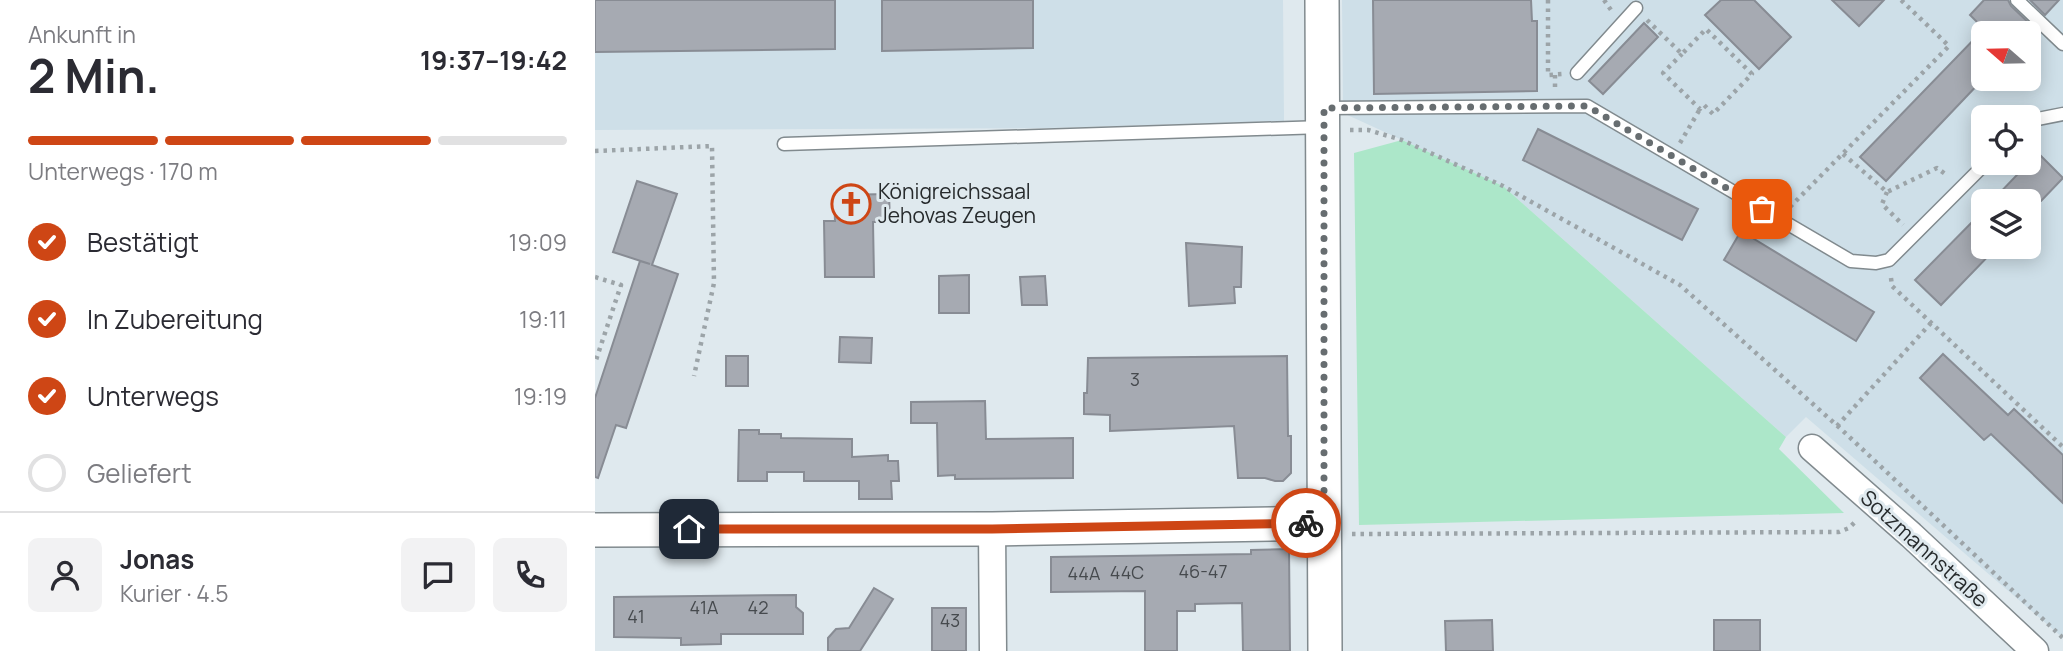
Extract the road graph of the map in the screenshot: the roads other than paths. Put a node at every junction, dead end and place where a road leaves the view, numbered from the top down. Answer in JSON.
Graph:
{"nodes":[{"id":1,"x":1322,"y":0,"type":"edge"},
{"id":2,"x":2017,"y":0,"type":"edge"},
{"id":3,"x":1636,"y":8,"type":"road end"},
{"id":4,"x":2063,"y":44,"type":"edge"},
{"id":5,"x":1577,"y":73,"type":"road end"},
{"id":6,"x":2063,"y":114,"type":"edge"},
{"id":7,"x":2041,"y":118,"type":"edge"},
{"id":8,"x":1332,"y":122,"type":"junction"},
{"id":9,"x":784,"y":144,"type":"dead end"},
{"id":10,"x":1974,"y":175,"type":"edge"},
{"id":11,"x":1812,"y":448,"type":"dead end"},
{"id":12,"x":1338,"y":528,"type":"junction"},
{"id":13,"x":992,"y":529,"type":"junction"},
{"id":14,"x":595,"y":530,"type":"edge"},
{"id":15,"x":993,"y":651,"type":"edge"},
{"id":16,"x":1325,"y":651,"type":"edge"},
{"id":17,"x":2035,"y":651,"type":"edge"}],
"edges":[{"from":1,"to":8,"type":"street"},
{"from":2,"to":4,"type":"lane"},
{"from":3,"to":5,"type":"lane"},
{"from":6,"to":7,"type":"lane"},
{"from":8,"to":9,"type":"lane"},
{"from":8,"to":10,"type":"lane"},
{"from":8,"to":12,"type":"street"},
{"from":11,"to":17,"type":"street","name":"Sotzmannstraße"},
{"from":12,"to":13,"type":"street"},
{"from":12,"to":16,"type":"street"},
{"from":13,"to":14,"type":"street"},
{"from":13,"to":15,"type":"street"}]}
